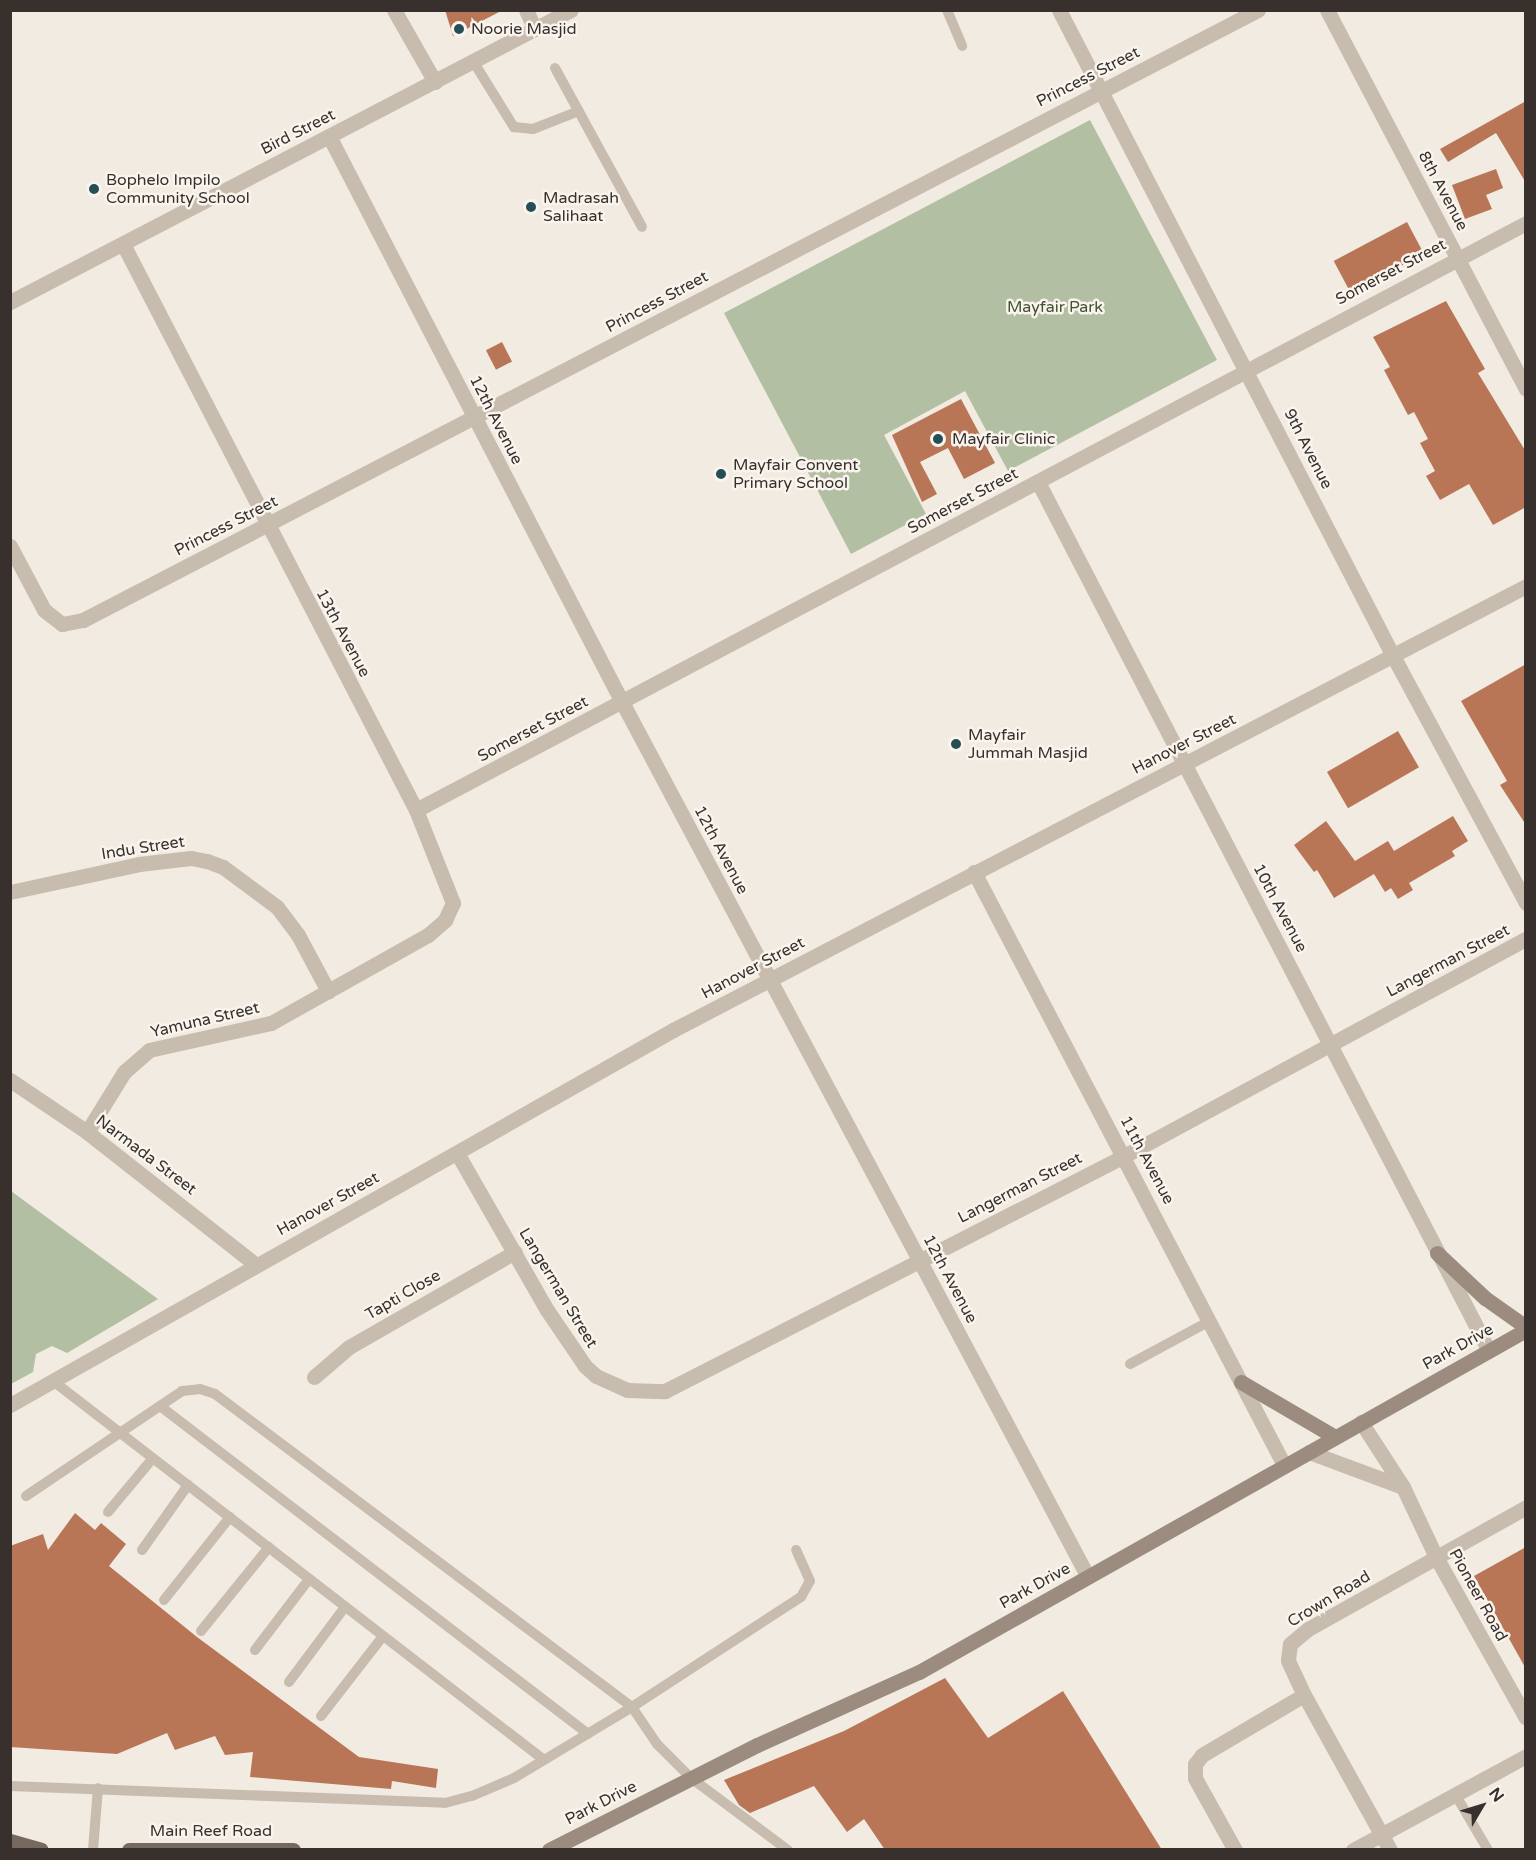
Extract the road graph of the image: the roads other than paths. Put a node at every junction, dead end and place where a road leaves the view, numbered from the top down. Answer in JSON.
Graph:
{"nodes":[{"id":1,"x":394,"y":10,"type":"edge"},
{"id":2,"x":526,"y":10,"type":"edge"},
{"id":3,"x":571,"y":10,"type":"edge"},
{"id":4,"x":947,"y":10,"type":"edge"},
{"id":5,"x":1059,"y":10,"type":"edge"},
{"id":6,"x":1258,"y":10,"type":"edge"},
{"id":7,"x":1327,"y":10,"type":"edge"},
{"id":8,"x":535,"y":29,"type":"junction"},
{"id":9,"x":962,"y":46,"type":"dead end"},
{"id":10,"x":473,"y":61,"type":"junction"},
{"id":11,"x":555,"y":68,"type":"dead end"},
{"id":12,"x":435,"y":82,"type":"junction"},
{"id":13,"x":1102,"y":90,"type":"junction"},
{"id":14,"x":579,"y":111,"type":"junction"},
{"id":15,"x":329,"y":136,"type":"junction"},
{"id":16,"x":1526,"y":223,"type":"edge"},
{"id":17,"x":642,"y":227,"type":"dead end"},
{"id":18,"x":123,"y":244,"type":"junction"},
{"id":19,"x":1457,"y":256,"type":"junction"},
{"id":20,"x":10,"y":302,"type":"edge"},
{"id":21,"x":1247,"y":370,"type":"junction"},
{"id":22,"x":1526,"y":389,"type":"edge"},
{"id":23,"x":474,"y":417,"type":"junction"},
{"id":24,"x":1038,"y":482,"type":"junction"},
{"id":25,"x":266,"y":526,"type":"junction"},
{"id":26,"x":10,"y":546,"type":"edge"},
{"id":27,"x":1526,"y":586,"type":"edge"},
{"id":28,"x":1392,"y":654,"type":"junction"},
{"id":29,"x":622,"y":702,"type":"junction"},
{"id":30,"x":1184,"y":765,"type":"junction"},
{"id":31,"x":416,"y":810,"type":"junction"},
{"id":32,"x":974,"y":872,"type":"junction"},
{"id":33,"x":10,"y":892,"type":"edge"},
{"id":34,"x":1526,"y":903,"type":"edge"},
{"id":35,"x":1526,"y":939,"type":"edge"},
{"id":36,"x":770,"y":980,"type":"junction"},
{"id":37,"x":328,"y":991,"type":"junction"},
{"id":38,"x":1332,"y":1044,"type":"junction"},
{"id":39,"x":10,"y":1080,"type":"edge"},
{"id":40,"x":87,"y":1132,"type":"junction"},
{"id":41,"x":457,"y":1153,"type":"junction"},
{"id":42,"x":1124,"y":1156,"type":"junction"},
{"id":43,"x":515,"y":1252,"type":"junction"},
{"id":44,"x":1437,"y":1253,"type":"junction"},
{"id":45,"x":919,"y":1259,"type":"junction"},
{"id":46,"x":256,"y":1264,"type":"junction"},
{"id":47,"x":1210,"y":1321,"type":"junction"},
{"id":48,"x":1526,"y":1329,"type":"edge"},
{"id":49,"x":1488,"y":1351,"type":"junction"},
{"id":50,"x":1130,"y":1364,"type":"dead end"},
{"id":51,"x":314,"y":1377,"type":"dead end"},
{"id":52,"x":53,"y":1381,"type":"junction"},
{"id":53,"x":1241,"y":1382,"type":"junction"},
{"id":54,"x":10,"y":1405,"type":"edge"},
{"id":55,"x":160,"y":1406,"type":"junction"},
{"id":56,"x":1361,"y":1422,"type":"junction"},
{"id":57,"x":119,"y":1432,"type":"junction"},
{"id":58,"x":1335,"y":1437,"type":"junction"},
{"id":59,"x":1308,"y":1452,"type":"junction"},
{"id":60,"x":153,"y":1458,"type":"junction"},
{"id":61,"x":1284,"y":1465,"type":"junction"},
{"id":62,"x":188,"y":1485,"type":"junction"},
{"id":63,"x":1403,"y":1487,"type":"junction"},
{"id":64,"x":26,"y":1496,"type":"dead end"},
{"id":65,"x":1526,"y":1508,"type":"edge"},
{"id":66,"x":108,"y":1512,"type":"dead end"},
{"id":67,"x":230,"y":1517,"type":"junction"},
{"id":68,"x":268,"y":1547,"type":"junction"},
{"id":69,"x":142,"y":1550,"type":"dead end"},
{"id":70,"x":796,"y":1550,"type":"dead end"},
{"id":71,"x":1437,"y":1557,"type":"junction"},
{"id":72,"x":1089,"y":1577,"type":"junction"},
{"id":73,"x":309,"y":1578,"type":"junction"},
{"id":74,"x":164,"y":1600,"type":"dead end"},
{"id":75,"x":345,"y":1607,"type":"junction"},
{"id":76,"x":201,"y":1631,"type":"dead end"},
{"id":77,"x":383,"y":1636,"type":"junction"},
{"id":78,"x":255,"y":1650,"type":"dead end"},
{"id":79,"x":289,"y":1682,"type":"dead end"},
{"id":80,"x":1304,"y":1695,"type":"junction"},
{"id":81,"x":632,"y":1707,"type":"junction"},
{"id":82,"x":321,"y":1716,"type":"dead end"},
{"id":83,"x":1526,"y":1718,"type":"edge"},
{"id":84,"x":588,"y":1734,"type":"junction"},
{"id":85,"x":1526,"y":1756,"type":"edge"},
{"id":86,"x":544,"y":1760,"type":"junction"},
{"id":87,"x":692,"y":1778,"type":"junction"},
{"id":88,"x":10,"y":1786,"type":"edge"},
{"id":89,"x":98,"y":1788,"type":"junction"},
{"id":90,"x":1455,"y":1794,"type":"junction"},
{"id":91,"x":1382,"y":1834,"type":"junction"},
{"id":92,"x":10,"y":1842,"type":"edge"},
{"id":93,"x":253,"y":1849,"type":"edge"},
{"id":94,"x":41,"y":1850,"type":"edge"},
{"id":95,"x":93,"y":1850,"type":"edge"},
{"id":96,"x":129,"y":1850,"type":"edge"},
{"id":97,"x":293,"y":1850,"type":"edge"},
{"id":98,"x":549,"y":1850,"type":"edge"},
{"id":99,"x":788,"y":1850,"type":"edge"},
{"id":100,"x":1235,"y":1850,"type":"edge"},
{"id":101,"x":1353,"y":1850,"type":"edge"},
{"id":102,"x":1390,"y":1850,"type":"edge"},
{"id":103,"x":1488,"y":1850,"type":"edge"}],
"edges":[{"from":1,"to":12,"type":"street"},
{"from":2,"to":8,"type":"street"},
{"from":3,"to":8,"type":"street","name":"Bird Street"},
{"from":4,"to":9,"type":"lane"},
{"from":5,"to":13,"type":"street","name":"9th Avenue"},
{"from":6,"to":13,"type":"street","name":"Princess Street"},
{"from":7,"to":19,"type":"street","name":"8th Avenue"},
{"from":8,"to":10,"type":"street","name":"Bird Street"},
{"from":10,"to":12,"type":"street","name":"Bird Street"},
{"from":10,"to":14,"type":"lane"},
{"from":11,"to":14,"type":"lane"},
{"from":12,"to":15,"type":"street","name":"Bird Street"},
{"from":13,"to":21,"type":"street","name":"9th Avenue"},
{"from":13,"to":23,"type":"street","name":"Princess Street"},
{"from":14,"to":17,"type":"lane"},
{"from":15,"to":18,"type":"street","name":"Bird Street"},
{"from":15,"to":23,"type":"street","name":"12th Avenue"},
{"from":16,"to":19,"type":"street","name":"Somerset Street"},
{"from":18,"to":20,"type":"street","name":"Bird Street"},
{"from":18,"to":25,"type":"street","name":"13th Avenue"},
{"from":19,"to":21,"type":"street","name":"Somerset Street"},
{"from":19,"to":22,"type":"street","name":"8th Avenue"},
{"from":21,"to":24,"type":"street","name":"Somerset Street"},
{"from":21,"to":28,"type":"street","name":"9th Avenue"},
{"from":23,"to":25,"type":"street","name":"Princess Street"},
{"from":23,"to":29,"type":"street","name":"12th Avenue"},
{"from":24,"to":29,"type":"street","name":"Somerset Street"},
{"from":24,"to":30,"type":"street","name":"10th Avenue"},
{"from":25,"to":26,"type":"street","name":"Princess Street"},
{"from":25,"to":31,"type":"street","name":"13th Avenue"},
{"from":27,"to":28,"type":"street","name":"Hanover Street"},
{"from":28,"to":30,"type":"street","name":"Hanover Street"},
{"from":28,"to":34,"type":"street","name":"9th Avenue"},
{"from":29,"to":31,"type":"street","name":"Somerset Street"},
{"from":29,"to":36,"type":"street","name":"12th Avenue"},
{"from":30,"to":32,"type":"street","name":"Hanover Street"},
{"from":30,"to":38,"type":"street","name":"10th Avenue"},
{"from":31,"to":37,"type":"street","name":"13th Avenue"},
{"from":32,"to":36,"type":"street","name":"Hanover Street"},
{"from":32,"to":42,"type":"street","name":"11th Avenue"},
{"from":33,"to":37,"type":"street","name":"Indu Street"},
{"from":35,"to":38,"type":"street","name":"Langerman Street"},
{"from":36,"to":41,"type":"street","name":"Hanover Street"},
{"from":36,"to":45,"type":"street","name":"12th Avenue"},
{"from":37,"to":40,"type":"street","name":"Yamuna Street"},
{"from":38,"to":42,"type":"street","name":"Langerman Street"},
{"from":38,"to":44,"type":"street","name":"10th Avenue"},
{"from":39,"to":40,"type":"street","name":"Narmada Street"},
{"from":40,"to":46,"type":"street","name":"Narmada Street"},
{"from":41,"to":43,"type":"street","name":"Langerman Street"},
{"from":41,"to":46,"type":"street","name":"Hanover Street"},
{"from":42,"to":45,"type":"street","name":"Langerman Street"},
{"from":42,"to":47,"type":"street","name":"11th Avenue"},
{"from":43,"to":45,"type":"street","name":"Langerman Street"},
{"from":43,"to":51,"type":"street","name":"Tapti Close"},
{"from":44,"to":48,"type":"street"},
{"from":44,"to":49,"type":"street","name":"10th Avenue"},
{"from":45,"to":72,"type":"street","name":"12th Avenue"},
{"from":46,"to":52,"type":"street","name":"Hanover Street"},
{"from":47,"to":50,"type":"lane"},
{"from":47,"to":53,"type":"street","name":"11th Avenue"},
{"from":48,"to":49,"type":"street","name":"Park Drive"},
{"from":49,"to":56,"type":"street","name":"Park Drive"},
{"from":52,"to":54,"type":"street","name":"Hanover Street"},
{"from":52,"to":57,"type":"lane"},
{"from":53,"to":58,"type":"street"},
{"from":53,"to":61,"type":"street","name":"11th Avenue"},
{"from":55,"to":57,"type":"lane"},
{"from":55,"to":81,"type":"lane"},
{"from":55,"to":84,"type":"lane"},
{"from":56,"to":58,"type":"street","name":"Park Drive"},
{"from":56,"to":63,"type":"street","name":"Pioneer Road"},
{"from":57,"to":60,"type":"lane"},
{"from":57,"to":64,"type":"lane"},
{"from":58,"to":59,"type":"street","name":"Park Drive"},
{"from":59,"to":61,"type":"street","name":"Park Drive"},
{"from":59,"to":63,"type":"street"},
{"from":60,"to":62,"type":"lane"},
{"from":60,"to":66,"type":"lane"},
{"from":61,"to":72,"type":"street","name":"Park Drive"},
{"from":62,"to":67,"type":"lane"},
{"from":62,"to":69,"type":"lane"},
{"from":63,"to":71,"type":"street","name":"Pioneer Road"},
{"from":65,"to":71,"type":"street","name":"Crown Road"},
{"from":67,"to":68,"type":"lane"},
{"from":67,"to":74,"type":"lane"},
{"from":68,"to":73,"type":"lane"},
{"from":68,"to":76,"type":"lane"},
{"from":70,"to":81,"type":"lane"},
{"from":71,"to":80,"type":"street","name":"Crown Road"},
{"from":71,"to":83,"type":"street","name":"Pioneer Road"},
{"from":72,"to":87,"type":"street","name":"Park Drive"},
{"from":73,"to":75,"type":"lane"},
{"from":73,"to":78,"type":"lane"},
{"from":75,"to":77,"type":"lane"},
{"from":75,"to":79,"type":"lane"},
{"from":77,"to":82,"type":"lane"},
{"from":77,"to":86,"type":"lane"},
{"from":80,"to":91,"type":"street","name":"Crown Road"},
{"from":80,"to":100,"type":"street"},
{"from":81,"to":84,"type":"lane"},
{"from":81,"to":87,"type":"lane"},
{"from":84,"to":86,"type":"lane"},
{"from":85,"to":90,"type":"street"},
{"from":86,"to":89,"type":"lane"},
{"from":87,"to":98,"type":"street","name":"Park Drive"},
{"from":87,"to":99,"type":"lane"},
{"from":88,"to":89,"type":"lane"},
{"from":89,"to":95,"type":"lane"},
{"from":90,"to":91,"type":"street"},
{"from":90,"to":103,"type":"lane"},
{"from":91,"to":101,"type":"street"},
{"from":91,"to":102,"type":"street","name":"Crown Road"},
{"from":92,"to":94,"type":"main road"},
{"from":93,"to":96,"type":"main road","name":"Main Reef Road"},
{"from":93,"to":97,"type":"main road","name":"Main Reef Road"}]}
